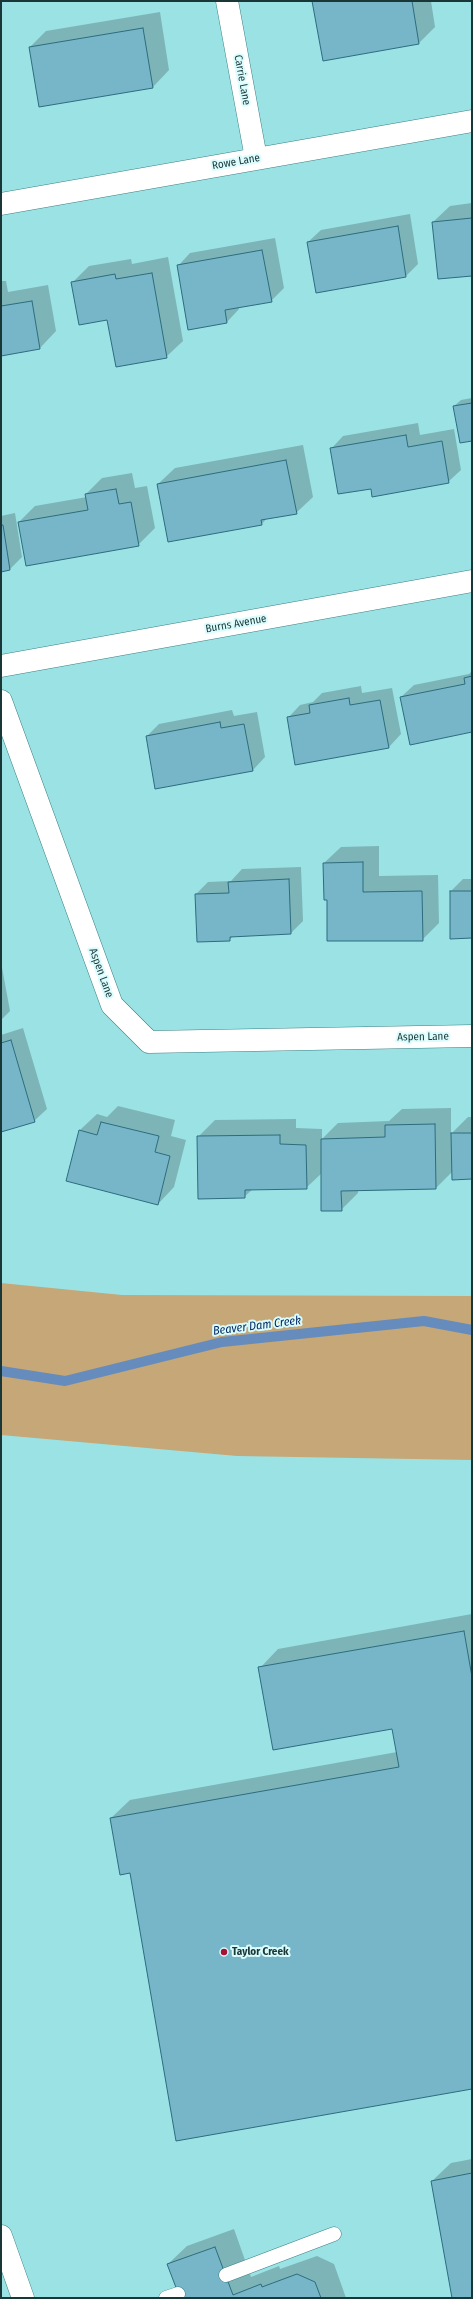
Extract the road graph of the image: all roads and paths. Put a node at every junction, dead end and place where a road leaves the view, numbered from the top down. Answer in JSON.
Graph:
{"nodes":[{"id":1,"x":228,"y":1,"type":"edge"},
{"id":2,"x":472,"y":121,"type":"edge"},
{"id":3,"x":256,"y":158,"type":"junction"},
{"id":4,"x":1,"y":204,"type":"edge"},
{"id":5,"x":472,"y":582,"type":"edge"},
{"id":6,"x":1,"y":666,"type":"edge"},
{"id":7,"x":1,"y":701,"type":"edge"},
{"id":8,"x":472,"y":1036,"type":"edge"},
{"id":9,"x":334,"y":2234,"type":"dead end"},
{"id":10,"x":1,"y":2236,"type":"edge"},
{"id":11,"x":226,"y":2275,"type":"dead end"},
{"id":12,"x":23,"y":2298,"type":"edge"}],
"edges":[{"from":1,"to":3,"type":"street","name":"Carrie Lane"},
{"from":2,"to":3,"type":"street","name":"Rowe Lane"},
{"from":3,"to":4,"type":"street","name":"Rowe Lane"},
{"from":5,"to":6,"type":"street","name":"Burns Avenue"},
{"from":7,"to":8,"type":"street","name":"Aspen Lane"},
{"from":9,"to":11,"type":"lane"},
{"from":10,"to":12,"type":"street"}]}
